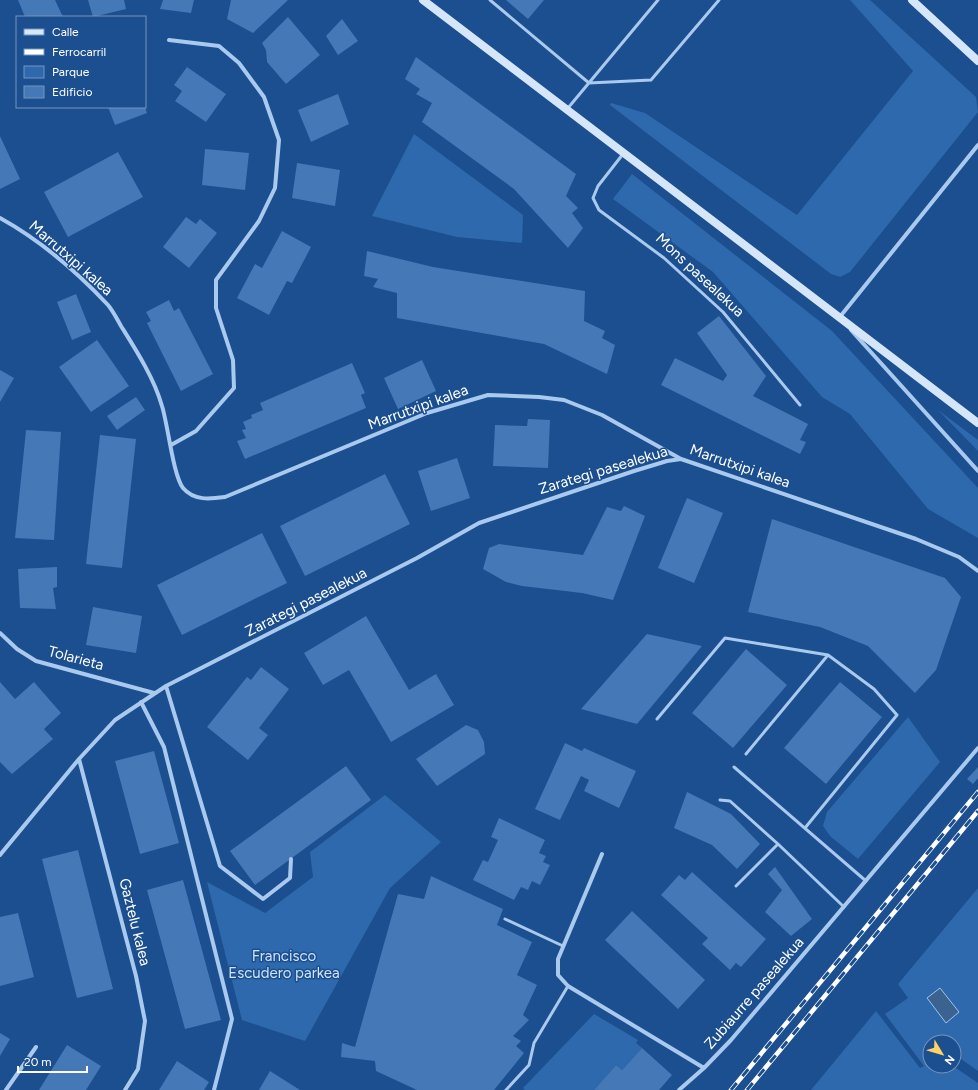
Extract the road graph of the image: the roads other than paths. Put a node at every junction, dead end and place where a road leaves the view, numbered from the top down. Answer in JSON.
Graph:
{"nodes":[{"id":1,"x":423,"y":0,"type":"edge"},
{"id":2,"x":490,"y":0,"type":"edge"},
{"id":3,"x":658,"y":0,"type":"edge"},
{"id":4,"x":719,"y":0,"type":"edge"},
{"id":5,"x":912,"y":0,"type":"edge"},
{"id":6,"x":169,"y":40,"type":"dead end"},
{"id":7,"x":978,"y":61,"type":"edge"},
{"id":8,"x":589,"y":83,"type":"junction"},
{"id":9,"x":566,"y":110,"type":"junction"},
{"id":10,"x":978,"y":145,"type":"edge"},
{"id":11,"x":624,"y":153,"type":"junction"},
{"id":12,"x":0,"y":218,"type":"edge"},
{"id":13,"x":839,"y":317,"type":"junction"},
{"id":14,"x":800,"y":405,"type":"dead end"},
{"id":15,"x":978,"y":423,"type":"edge"},
{"id":16,"x":171,"y":445,"type":"junction"},
{"id":17,"x":681,"y":460,"type":"junction"},
{"id":18,"x":978,"y":471,"type":"edge"},
{"id":19,"x":978,"y":571,"type":"edge"},
{"id":20,"x":0,"y":633,"type":"edge"},
{"id":21,"x":828,"y":655,"type":"junction"},
{"id":22,"x":166,"y":686,"type":"junction"},
{"id":23,"x":154,"y":693,"type":"junction"},
{"id":24,"x":141,"y":702,"type":"junction"},
{"id":25,"x":658,"y":719,"type":"dead end"},
{"id":26,"x":978,"y":748,"type":"edge"},
{"id":27,"x":746,"y":754,"type":"dead end"},
{"id":28,"x":80,"y":759,"type":"junction"},
{"id":29,"x":734,"y":767,"type":"dead end"},
{"id":30,"x":720,"y":800,"type":"dead end"},
{"id":31,"x":805,"y":828,"type":"junction"},
{"id":32,"x":778,"y":844,"type":"junction"},
{"id":33,"x":602,"y":854,"type":"dead end"},
{"id":34,"x":0,"y":855,"type":"edge"},
{"id":35,"x":291,"y":859,"type":"dead end"},
{"id":36,"x":866,"y":881,"type":"junction"},
{"id":37,"x":736,"y":886,"type":"dead end"},
{"id":38,"x":844,"y":907,"type":"junction"},
{"id":39,"x":505,"y":919,"type":"dead end"},
{"id":40,"x":563,"y":946,"type":"junction"},
{"id":41,"x":568,"y":986,"type":"junction"},
{"id":42,"x":36,"y":1047,"type":"dead end"},
{"id":43,"x":704,"y":1068,"type":"junction"},
{"id":44,"x":6,"y":1090,"type":"edge"},
{"id":45,"x":125,"y":1090,"type":"edge"},
{"id":46,"x":214,"y":1090,"type":"edge"},
{"id":47,"x":506,"y":1090,"type":"edge"},
{"id":48,"x":679,"y":1090,"type":"edge"}],
"edges":[{"from":1,"to":9,"type":"main road"},
{"from":2,"to":8,"type":"lane"},
{"from":3,"to":8,"type":"lane"},
{"from":4,"to":8,"type":"lane"},
{"from":5,"to":7,"type":"main road"},
{"from":6,"to":16,"type":"street"},
{"from":8,"to":9,"type":"lane"},
{"from":9,"to":11,"type":"main road"},
{"from":10,"to":13,"type":"street"},
{"from":11,"to":13,"type":"main road"},
{"from":11,"to":14,"type":"lane","name":"Mons pasealekua"},
{"from":12,"to":16,"type":"street","name":"Marrutxipi kalea"},
{"from":13,"to":15,"type":"main road"},
{"from":13,"to":18,"type":"street"},
{"from":16,"to":17,"type":"street","name":"Marrutxipi kalea"},
{"from":17,"to":19,"type":"street","name":"Marrutxipi kalea"},
{"from":17,"to":22,"type":"street","name":"Zarategi pasealekua"},
{"from":20,"to":23,"type":"street","name":"Tolarieta"},
{"from":21,"to":25,"type":"lane"},
{"from":21,"to":27,"type":"lane"},
{"from":21,"to":31,"type":"lane"},
{"from":22,"to":23,"type":"street","name":"Zarategi pasealekua"},
{"from":22,"to":35,"type":"street"},
{"from":23,"to":24,"type":"street","name":"Zarategi pasealekua"},
{"from":24,"to":28,"type":"street","name":"Zarategi pasealekua"},
{"from":24,"to":46,"type":"street"},
{"from":26,"to":36,"type":"street","name":"Zubiaurre pasealekua"},
{"from":28,"to":34,"type":"street","name":"Zarategi pasealekua"},
{"from":28,"to":45,"type":"street","name":"Gaztelu kalea"},
{"from":29,"to":31,"type":"lane"},
{"from":30,"to":32,"type":"lane"},
{"from":31,"to":36,"type":"lane"},
{"from":32,"to":37,"type":"lane"},
{"from":32,"to":38,"type":"lane"},
{"from":33,"to":40,"type":"street"},
{"from":36,"to":38,"type":"street","name":"Zubiaurre pasealekua"},
{"from":38,"to":43,"type":"street","name":"Zubiaurre pasealekua"},
{"from":39,"to":40,"type":"lane"},
{"from":40,"to":41,"type":"street"},
{"from":41,"to":43,"type":"street"},
{"from":41,"to":47,"type":"lane"},
{"from":42,"to":44,"type":"street"},
{"from":43,"to":48,"type":"street","name":"Zubiaurre pasealekua"}]}
